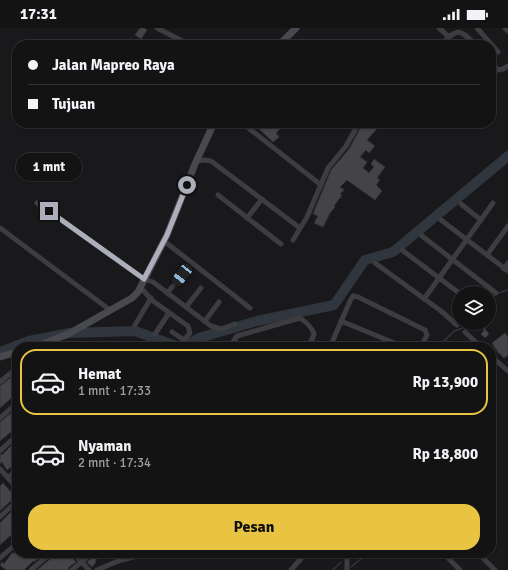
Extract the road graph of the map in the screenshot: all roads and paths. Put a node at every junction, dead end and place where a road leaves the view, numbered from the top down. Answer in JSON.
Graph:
{"nodes":[{"id":1,"x":157,"y":28,"type":"edge"},
{"id":2,"x":296,"y":28,"type":"edge"},
{"id":3,"x":439,"y":28,"type":"edge"},
{"id":4,"x":477,"y":28,"type":"edge"},
{"id":5,"x":505,"y":28,"type":"edge"},
{"id":6,"x":508,"y":31,"type":"edge"},
{"id":7,"x":447,"y":36,"type":"junction"},
{"id":8,"x":180,"y":40,"type":"edge"},
{"id":9,"x":284,"y":40,"type":"edge"},
{"id":10,"x":444,"y":40,"type":"edge"},
{"id":11,"x":472,"y":40,"type":"edge"},
{"id":12,"x":488,"y":40,"type":"edge"},
{"id":13,"x":496,"y":50,"type":"edge"},
{"id":14,"x":498,"y":52,"type":"dead end"},
{"id":15,"x":508,"y":66,"type":"edge"},
{"id":16,"x":496,"y":68,"type":"edge"},
{"id":17,"x":212,"y":128,"type":"edge"},
{"id":18,"x":248,"y":128,"type":"edge"},
{"id":19,"x":356,"y":128,"type":"edge"},
{"id":20,"x":197,"y":161,"type":"junction"},
{"id":21,"x":320,"y":185,"type":"junction"},
{"id":22,"x":218,"y":195,"type":"dead end"},
{"id":23,"x":262,"y":199,"type":"junction"},
{"id":24,"x":37,"y":203,"type":"dead end"},
{"id":25,"x":493,"y":203,"type":"dead end"},
{"id":26,"x":461,"y":204,"type":"dead end"},
{"id":27,"x":247,"y":218,"type":"junction"},
{"id":28,"x":441,"y":220,"type":"dead end"},
{"id":29,"x":481,"y":220,"type":"junction"},
{"id":30,"x":508,"y":226,"type":"edge"},
{"id":31,"x":0,"y":228,"type":"edge"},
{"id":32,"x":300,"y":228,"type":"junction"},
{"id":33,"x":422,"y":236,"type":"dead end"},
{"id":34,"x":164,"y":240,"type":"junction"},
{"id":35,"x":293,"y":240,"type":"dead end"},
{"id":36,"x":466,"y":240,"type":"junction"},
{"id":37,"x":281,"y":244,"type":"dead end"},
{"id":38,"x":402,"y":250,"type":"dead end"},
{"id":39,"x":487,"y":256,"type":"junction"},
{"id":40,"x":453,"y":259,"type":"junction"},
{"id":41,"x":375,"y":263,"type":"dead end"},
{"id":42,"x":508,"y":263,"type":"edge"},
{"id":43,"x":506,"y":270,"type":"edge"},
{"id":44,"x":182,"y":275,"type":"dead end"},
{"id":45,"x":439,"y":278,"type":"junction"},
{"id":46,"x":144,"y":279,"type":"junction"},
{"id":47,"x":487,"y":286,"type":"edge"},
{"id":48,"x":141,"y":288,"type":"junction"},
{"id":49,"x":201,"y":288,"type":"dead end"},
{"id":50,"x":452,"y":288,"type":"edge"},
{"id":51,"x":168,"y":293,"type":"junction"},
{"id":52,"x":151,"y":298,"type":"junction"},
{"id":53,"x":424,"y":298,"type":"junction"},
{"id":54,"x":219,"y":302,"type":"dead end"},
{"id":55,"x":186,"y":307,"type":"junction"},
{"id":56,"x":250,"y":308,"type":"dead end"},
{"id":57,"x":110,"y":310,"type":"junction"},
{"id":58,"x":169,"y":313,"type":"junction"},
{"id":59,"x":205,"y":321,"type":"junction"},
{"id":60,"x":341,"y":321,"type":"junction"},
{"id":61,"x":452,"y":321,"type":"edge"},
{"id":62,"x":235,"y":324,"type":"dead end"},
{"id":63,"x":134,"y":325,"type":"dead end"},
{"id":64,"x":172,"y":332,"type":"dead end"},
{"id":65,"x":465,"y":332,"type":"dead end"},
{"id":66,"x":155,"y":334,"type":"dead end"},
{"id":67,"x":184,"y":340,"type":"joint"},
{"id":68,"x":48,"y":342,"type":"edge"},
{"id":69,"x":233,"y":342,"type":"edge"},
{"id":70,"x":311,"y":342,"type":"edge"},
{"id":71,"x":332,"y":342,"type":"edge"},
{"id":72,"x":392,"y":342,"type":"edge"},
{"id":73,"x":424,"y":342,"type":"edge"},
{"id":74,"x":476,"y":342,"type":"edge"},
{"id":75,"x":12,"y":353,"type":"edge"},
{"id":76,"x":0,"y":357,"type":"edge"},
{"id":77,"x":496,"y":360,"type":"edge"},
{"id":78,"x":508,"y":371,"type":"edge"},
{"id":79,"x":12,"y":372,"type":"edge"},
{"id":80,"x":0,"y":382,"type":"edge"},
{"id":81,"x":12,"y":407,"type":"edge"},
{"id":82,"x":0,"y":418,"type":"edge"},
{"id":83,"x":12,"y":439,"type":"edge"},
{"id":84,"x":0,"y":450,"type":"edge"},
{"id":85,"x":0,"y":469,"type":"edge"},
{"id":86,"x":12,"y":474,"type":"edge"},
{"id":87,"x":8,"y":478,"type":"junction"},
{"id":88,"x":12,"y":482,"type":"edge"},
{"id":89,"x":12,"y":505,"type":"edge"},
{"id":90,"x":1,"y":514,"type":"edge"},
{"id":91,"x":12,"y":547,"type":"edge"},
{"id":92,"x":0,"y":558,"type":"edge"},
{"id":93,"x":45,"y":558,"type":"edge"},
{"id":94,"x":77,"y":558,"type":"edge"},
{"id":95,"x":86,"y":558,"type":"edge"},
{"id":96,"x":130,"y":558,"type":"edge"},
{"id":97,"x":302,"y":558,"type":"edge"},
{"id":98,"x":347,"y":558,"type":"edge"},
{"id":99,"x":448,"y":558,"type":"edge"},
{"id":100,"x":483,"y":558,"type":"edge"},
{"id":101,"x":81,"y":562,"type":"junction"},
{"id":102,"x":31,"y":570,"type":"edge"},
{"id":103,"x":72,"y":570,"type":"edge"},
{"id":104,"x":88,"y":570,"type":"edge"},
{"id":105,"x":97,"y":570,"type":"edge"},
{"id":106,"x":291,"y":570,"type":"edge"},
{"id":107,"x":347,"y":570,"type":"edge"},
{"id":108,"x":460,"y":570,"type":"edge"},
{"id":109,"x":495,"y":570,"type":"edge"}],
"edges":[{"from":1,"to":8,"type":"street"},
{"from":2,"to":9,"type":"street"},
{"from":3,"to":7,"type":"street"},
{"from":4,"to":12,"type":"street"},
{"from":5,"to":6,"type":"street"},
{"from":7,"to":10,"type":"street"},
{"from":7,"to":11,"type":"street"},
{"from":13,"to":14,"type":"street"},
{"from":15,"to":16,"type":"street"},
{"from":17,"to":20,"type":"street"},
{"from":18,"to":21,"type":"street"},
{"from":19,"to":21,"type":"street"},
{"from":20,"to":23,"type":"street"},
{"from":20,"to":34,"type":"street"},
{"from":21,"to":32,"type":"street"},
{"from":22,"to":27,"type":"street"},
{"from":23,"to":27,"type":"street"},
{"from":23,"to":32,"type":"street"},
{"from":24,"to":46,"type":"street"},
{"from":25,"to":29,"type":"street"},
{"from":26,"to":29,"type":"street"},
{"from":27,"to":37,"type":"street"},
{"from":28,"to":36,"type":"street"},
{"from":29,"to":36,"type":"street"},
{"from":30,"to":39,"type":"street"},
{"from":31,"to":57,"type":"street"},
{"from":32,"to":35,"type":"street"},
{"from":33,"to":40,"type":"street"},
{"from":34,"to":46,"type":"street"},
{"from":34,"to":56,"type":"street"},
{"from":36,"to":39,"type":"street"},
{"from":36,"to":40,"type":"street"},
{"from":38,"to":45,"type":"street"},
{"from":39,"to":43,"type":"street"},
{"from":40,"to":45,"type":"street"},
{"from":40,"to":47,"type":"street"},
{"from":41,"to":53,"type":"street"},
{"from":42,"to":43,"type":"street"},
{"from":44,"to":51,"type":"street"},
{"from":45,"to":50,"type":"street"},
{"from":45,"to":53,"type":"street"},
{"from":46,"to":48,"type":"street"},
{"from":46,"to":51,"type":"street"},
{"from":48,"to":52,"type":"street"},
{"from":48,"to":57,"type":"street"},
{"from":49,"to":55,"type":"street"},
{"from":51,"to":55,"type":"street"},
{"from":52,"to":58,"type":"street"},
{"from":52,"to":63,"type":"street"},
{"from":53,"to":61,"type":"street"},
{"from":54,"to":59,"type":"street"},
{"from":55,"to":59,"type":"street"},
{"from":57,"to":68,"type":"street"},
{"from":58,"to":66,"type":"street"},
{"from":58,"to":67,"type":"street"},
{"from":59,"to":62,"type":"street"},
{"from":60,"to":71,"type":"street"},
{"from":60,"to":72,"type":"street"},
{"from":60,"to":73,"type":"street"},
{"from":64,"to":67,"type":"street"},
{"from":65,"to":74,"type":"street"},
{"from":69,"to":70,"type":"street"},
{"from":75,"to":76,"type":"street"},
{"from":77,"to":78,"type":"street"},
{"from":79,"to":80,"type":"street"},
{"from":81,"to":82,"type":"street"},
{"from":83,"to":84,"type":"street"},
{"from":85,"to":87,"type":"street"},
{"from":86,"to":87,"type":"street"},
{"from":87,"to":88,"type":"street"},
{"from":89,"to":90,"type":"street"},
{"from":91,"to":92,"type":"street"},
{"from":93,"to":102,"type":"street"},
{"from":94,"to":101,"type":"street"},
{"from":95,"to":101,"type":"street"},
{"from":96,"to":105,"type":"street"},
{"from":97,"to":106,"type":"street"},
{"from":98,"to":107,"type":"street"},
{"from":99,"to":108,"type":"street"},
{"from":100,"to":109,"type":"street"},
{"from":101,"to":103,"type":"street"},
{"from":101,"to":104,"type":"street"}]}
